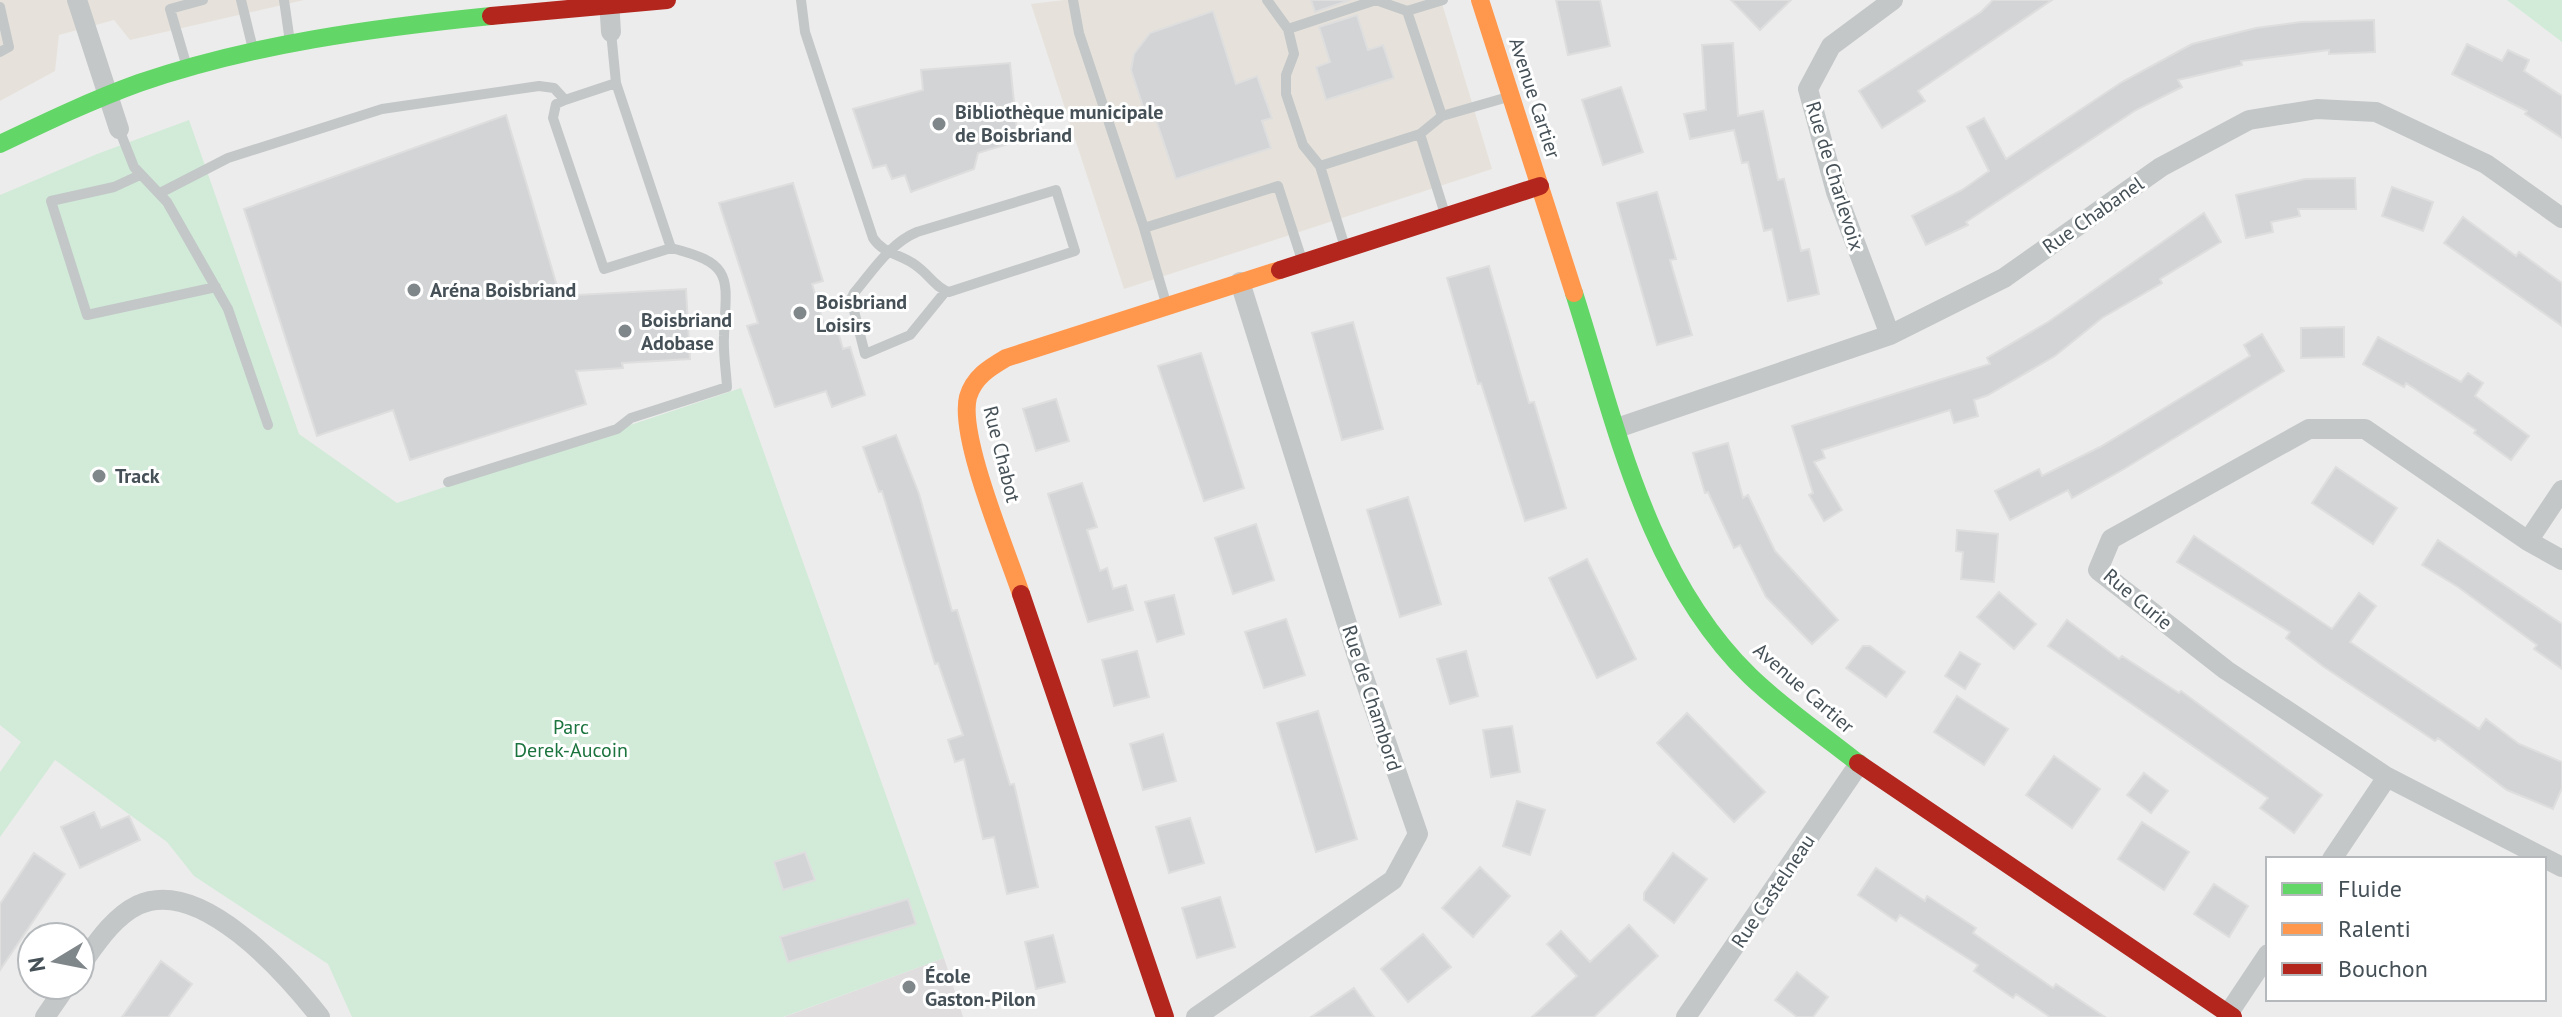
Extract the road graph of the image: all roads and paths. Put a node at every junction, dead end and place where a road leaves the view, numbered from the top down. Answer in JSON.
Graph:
{"nodes":[{"id":1,"x":77,"y":0,"type":"edge"},
{"id":2,"x":203,"y":0,"type":"edge"},
{"id":3,"x":241,"y":0,"type":"edge"},
{"id":4,"x":284,"y":0,"type":"edge"},
{"id":5,"x":667,"y":0,"type":"edge"},
{"id":6,"x":801,"y":0,"type":"edge"},
{"id":7,"x":1073,"y":0,"type":"edge"},
{"id":8,"x":1267,"y":0,"type":"edge"},
{"id":9,"x":1376,"y":0,"type":"edge"},
{"id":10,"x":1443,"y":0,"type":"edge"},
{"id":11,"x":1480,"y":0,"type":"edge"},
{"id":12,"x":1893,"y":0,"type":"edge"},
{"id":13,"x":609,"y":3,"type":"edge"},
{"id":14,"x":169,"y":5,"type":"edge"},
{"id":15,"x":0,"y":7,"type":"edge"},
{"id":16,"x":1407,"y":11,"type":"junction"},
{"id":17,"x":1288,"y":29,"type":"junction"},
{"id":18,"x":611,"y":32,"type":"joint"},
{"id":19,"x":290,"y":43,"type":"junction"},
{"id":20,"x":254,"y":51,"type":"junction"},
{"id":21,"x":0,"y":52,"type":"edge"},
{"id":22,"x":188,"y":69,"type":"junction"},
{"id":23,"x":616,"y":83,"type":"junction"},
{"id":24,"x":108,"y":95,"type":"junction"},
{"id":25,"x":1511,"y":96,"type":"junction"},
{"id":26,"x":565,"y":100,"type":"junction"},
{"id":27,"x":1442,"y":116,"type":"junction"},
{"id":28,"x":119,"y":129,"type":"joint"},
{"id":29,"x":1420,"y":134,"type":"junction"},
{"id":30,"x":0,"y":144,"type":"edge"},
{"id":31,"x":1320,"y":166,"type":"junction"},
{"id":32,"x":140,"y":175,"type":"junction"},
{"id":33,"x":1540,"y":186,"type":"junction"},
{"id":34,"x":160,"y":193,"type":"junction"},
{"id":35,"x":1445,"y":216,"type":"junction"},
{"id":36,"x":2562,"y":218,"type":"edge"},
{"id":37,"x":1144,"y":228,"type":"junction"},
{"id":38,"x":671,"y":248,"type":"junction"},
{"id":39,"x":1345,"y":248,"type":"junction"},
{"id":40,"x":890,"y":252,"type":"junction"},
{"id":41,"x":1302,"y":262,"type":"junction"},
{"id":42,"x":1240,"y":282,"type":"junction"},
{"id":43,"x":216,"y":287,"type":"junction"},
{"id":44,"x":945,"y":292,"type":"junction"},
{"id":45,"x":1167,"y":305,"type":"junction"},
{"id":46,"x":1890,"y":335,"type":"junction"},
{"id":47,"x":268,"y":425,"type":"dead end"},
{"id":48,"x":1617,"y":428,"type":"junction"},
{"id":49,"x":448,"y":482,"type":"dead end"},
{"id":50,"x":2562,"y":490,"type":"edge"},
{"id":51,"x":2528,"y":541,"type":"junction"},
{"id":52,"x":2562,"y":560,"type":"edge"},
{"id":53,"x":1859,"y":764,"type":"junction"},
{"id":54,"x":2387,"y":777,"type":"junction"},
{"id":55,"x":2333,"y":857,"type":"edge"},
{"id":56,"x":2543,"y":857,"type":"edge"},
{"id":57,"x":96,"y":946,"type":"edge"},
{"id":58,"x":2266,"y":957,"type":"edge"},
{"id":59,"x":2230,"y":1015,"type":"edge"},
{"id":60,"x":1691,"y":1016,"type":"edge"},
{"id":61,"x":320,"y":1017,"type":"edge"},
{"id":62,"x":1165,"y":1017,"type":"edge"},
{"id":63,"x":1196,"y":1017,"type":"edge"}],
"edges":[{"from":1,"to":24,"type":"street"},
{"from":2,"to":14,"type":"lane"},
{"from":3,"to":20,"type":"lane"},
{"from":4,"to":19,"type":"lane"},
{"from":5,"to":13,"type":"street"},
{"from":6,"to":40,"type":"lane"},
{"from":7,"to":37,"type":"lane"},
{"from":8,"to":17,"type":"lane"},
{"from":9,"to":16,"type":"lane"},
{"from":9,"to":17,"type":"lane"},
{"from":10,"to":16,"type":"lane"},
{"from":11,"to":25,"type":"street","name":"Avenue Cartier"},
{"from":12,"to":46,"type":"street","name":"Rue de Charlevoix"},
{"from":13,"to":18,"type":"street"},
{"from":13,"to":19,"type":"street"},
{"from":14,"to":22,"type":"lane"},
{"from":15,"to":21,"type":"lane"},
{"from":16,"to":27,"type":"lane"},
{"from":17,"to":31,"type":"lane"},
{"from":18,"to":23,"type":"lane"},
{"from":19,"to":20,"type":"street"},
{"from":20,"to":22,"type":"street"},
{"from":22,"to":24,"type":"street"},
{"from":23,"to":26,"type":"lane"},
{"from":23,"to":38,"type":"lane"},
{"from":24,"to":28,"type":"street"},
{"from":24,"to":30,"type":"street"},
{"from":25,"to":27,"type":"lane"},
{"from":25,"to":33,"type":"street","name":"Avenue Cartier"},
{"from":26,"to":34,"type":"lane"},
{"from":26,"to":38,"type":"lane"},
{"from":27,"to":29,"type":"lane"},
{"from":28,"to":32,"type":"lane"},
{"from":29,"to":31,"type":"lane"},
{"from":29,"to":35,"type":"lane"},
{"from":31,"to":39,"type":"lane"},
{"from":32,"to":34,"type":"lane"},
{"from":32,"to":43,"type":"lane"},
{"from":33,"to":35,"type":"street","name":"Rue Chabot"},
{"from":33,"to":48,"type":"street","name":"Avenue Cartier"},
{"from":34,"to":43,"type":"lane"},
{"from":35,"to":39,"type":"street","name":"Rue Chabot"},
{"from":36,"to":46,"type":"street","name":"Rue Chabanel"},
{"from":37,"to":41,"type":"lane"},
{"from":37,"to":45,"type":"lane"},
{"from":38,"to":49,"type":"lane"},
{"from":39,"to":41,"type":"street","name":"Rue Chabot"},
{"from":40,"to":44,"type":"lane"},
{"from":40,"to":44,"type":"lane"},
{"from":40,"to":44,"type":"lane"},
{"from":41,"to":42,"type":"street","name":"Rue Chabot"},
{"from":42,"to":45,"type":"street","name":"Rue Chabot"},
{"from":42,"to":63,"type":"street","name":"Rue de Chambord"},
{"from":43,"to":47,"type":"lane"},
{"from":45,"to":62,"type":"street","name":"Rue Chabot"},
{"from":46,"to":48,"type":"street","name":"Rue Chabanel"},
{"from":48,"to":53,"type":"street","name":"Avenue Cartier"},
{"from":50,"to":51,"type":"street"},
{"from":51,"to":52,"type":"street","name":"Rue Curie"},
{"from":51,"to":54,"type":"street","name":"Rue Curie"},
{"from":53,"to":59,"type":"street","name":"Avenue Cartier"},
{"from":53,"to":60,"type":"street","name":"Rue Castelneau"},
{"from":54,"to":55,"type":"street"},
{"from":54,"to":56,"type":"street","name":"Rue Curie"},
{"from":57,"to":61,"type":"street"},
{"from":58,"to":59,"type":"street"}]}
